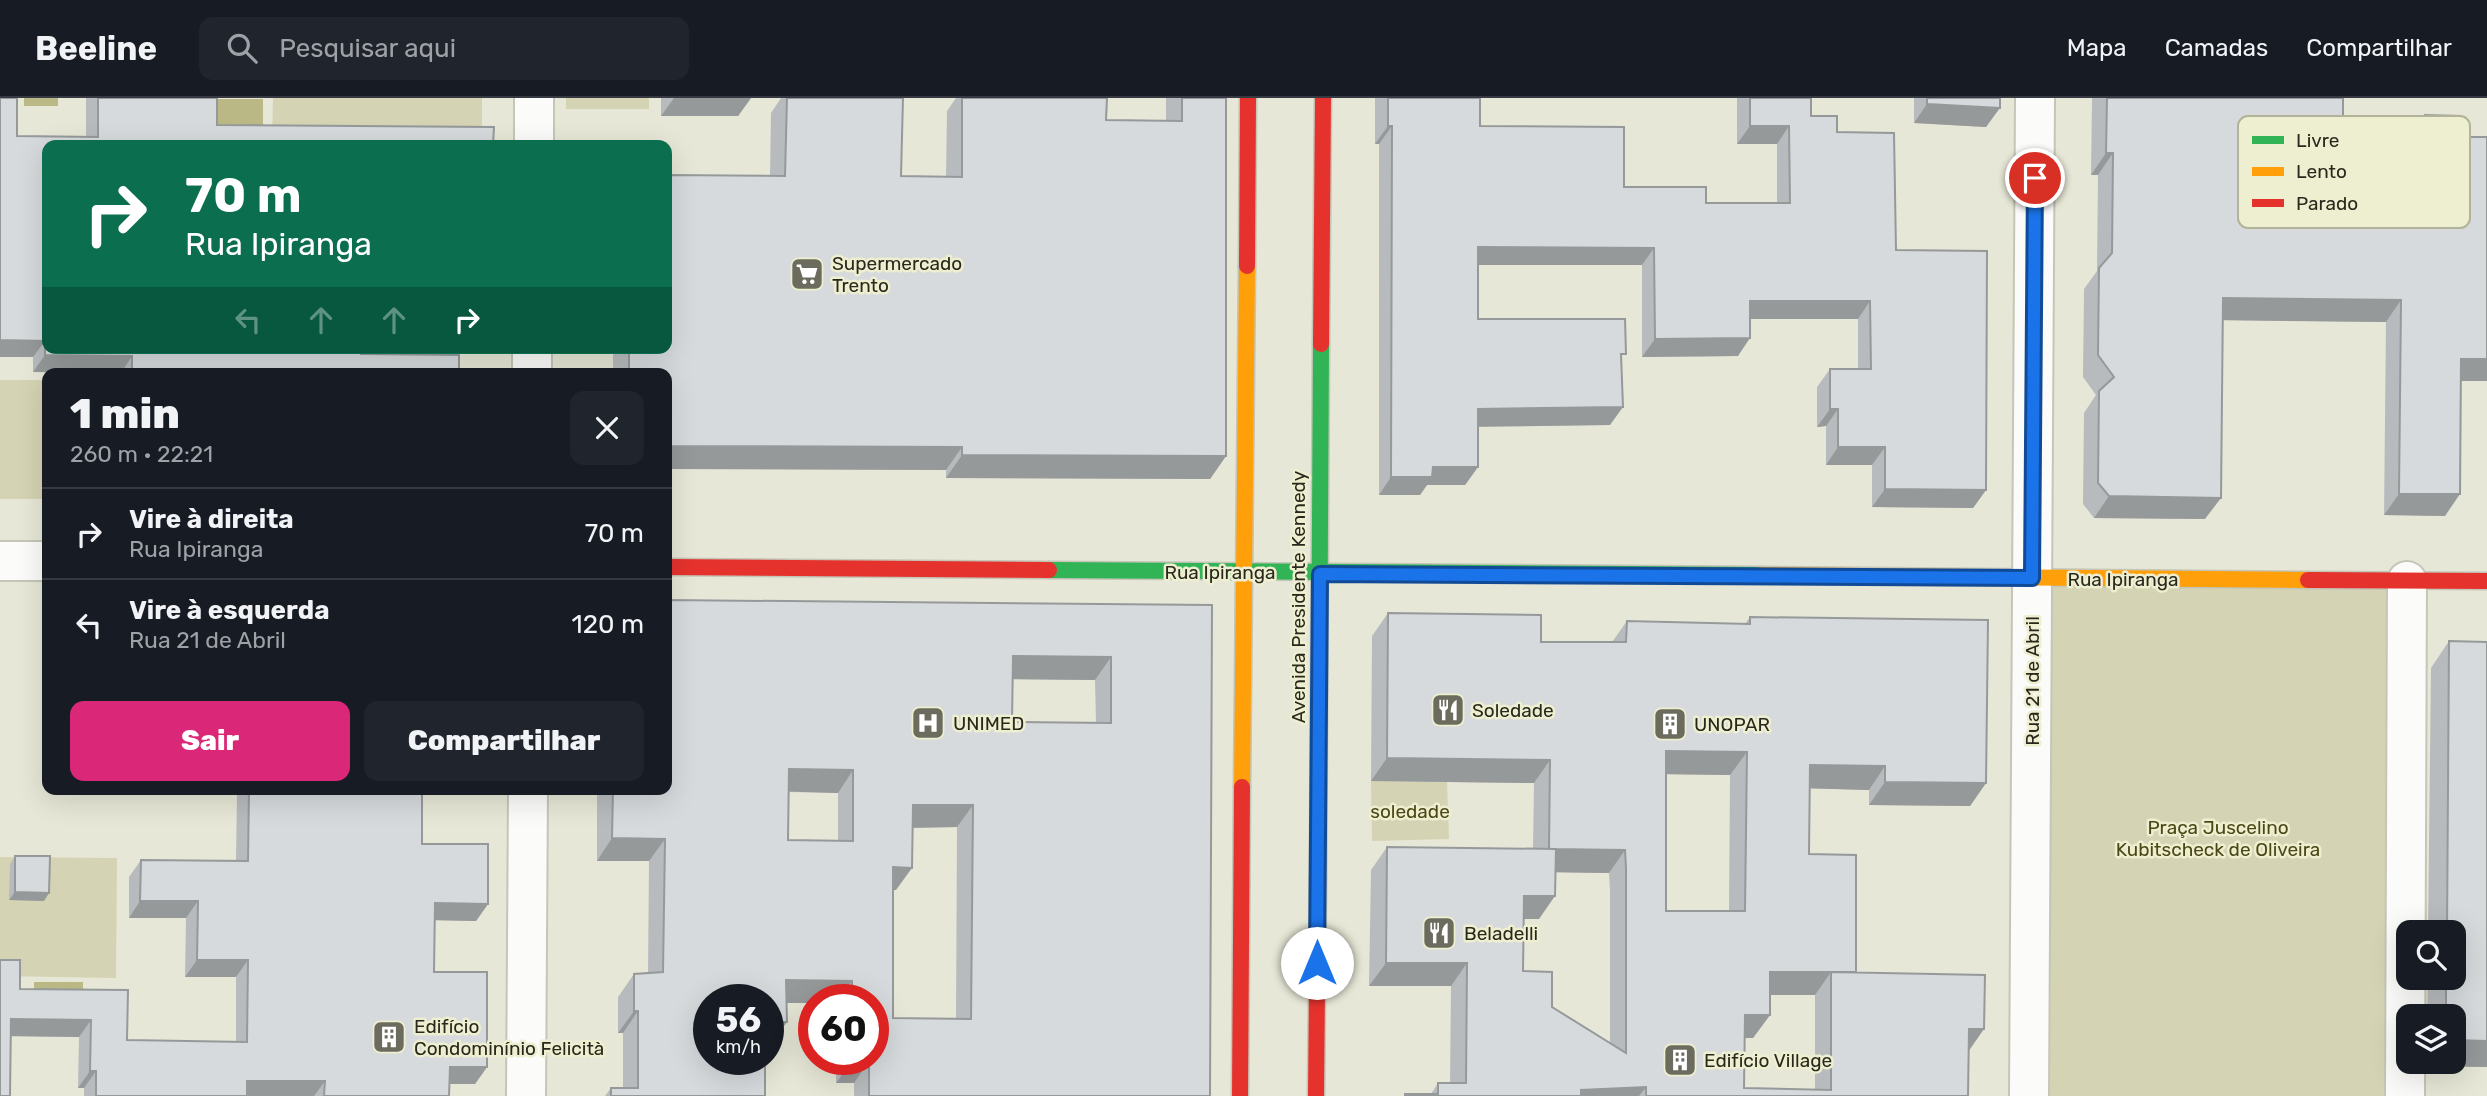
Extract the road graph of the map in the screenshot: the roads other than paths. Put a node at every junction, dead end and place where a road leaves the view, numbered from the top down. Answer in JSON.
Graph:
{"nodes":[{"id":1,"x":534,"y":98,"type":"edge"},
{"id":2,"x":1248,"y":98,"type":"edge"},
{"id":3,"x":1323,"y":98,"type":"edge"},
{"id":4,"x":2035,"y":98,"type":"edge"},
{"id":5,"x":534,"y":140,"type":"edge"},
{"id":6,"x":0,"y":561,"type":"edge"},
{"id":7,"x":42,"y":561,"type":"edge"},
{"id":8,"x":672,"y":566,"type":"edge"},
{"id":9,"x":1244,"y":572,"type":"junction"},
{"id":10,"x":1320,"y":574,"type":"junction"},
{"id":11,"x":2032,"y":578,"type":"junction"},
{"id":12,"x":2407,"y":581,"type":"junction"},
{"id":13,"x":2487,"y":581,"type":"edge"},
{"id":14,"x":528,"y":795,"type":"edge"},
{"id":15,"x":526,"y":1096,"type":"edge"},
{"id":16,"x":1240,"y":1096,"type":"edge"},
{"id":17,"x":1316,"y":1096,"type":"edge"},
{"id":18,"x":2029,"y":1096,"type":"edge"},
{"id":19,"x":2404,"y":1096,"type":"edge"}],
"edges":[{"from":1,"to":5,"type":"street"},
{"from":2,"to":9,"type":"main road"},
{"from":3,"to":10,"type":"main road","name":"Avenida Presidente Kennedy"},
{"from":4,"to":11,"type":"street","name":"Rua 21 de Abril"},
{"from":6,"to":7,"type":"street"},
{"from":8,"to":9,"type":"main road","name":"Rua Ipiranga"},
{"from":9,"to":10,"type":"main road","name":"Rua Ipiranga"},
{"from":9,"to":16,"type":"main road"},
{"from":10,"to":11,"type":"main road","name":"Rua Ipiranga"},
{"from":10,"to":17,"type":"main road","name":"Avenida Presidente Kennedy"},
{"from":11,"to":12,"type":"main road","name":"Rua Ipiranga"},
{"from":11,"to":18,"type":"street","name":"Rua 21 de Abril"},
{"from":12,"to":13,"type":"main road","name":"Rua Ipiranga"},
{"from":12,"to":19,"type":"street"},
{"from":14,"to":15,"type":"street"}]}
